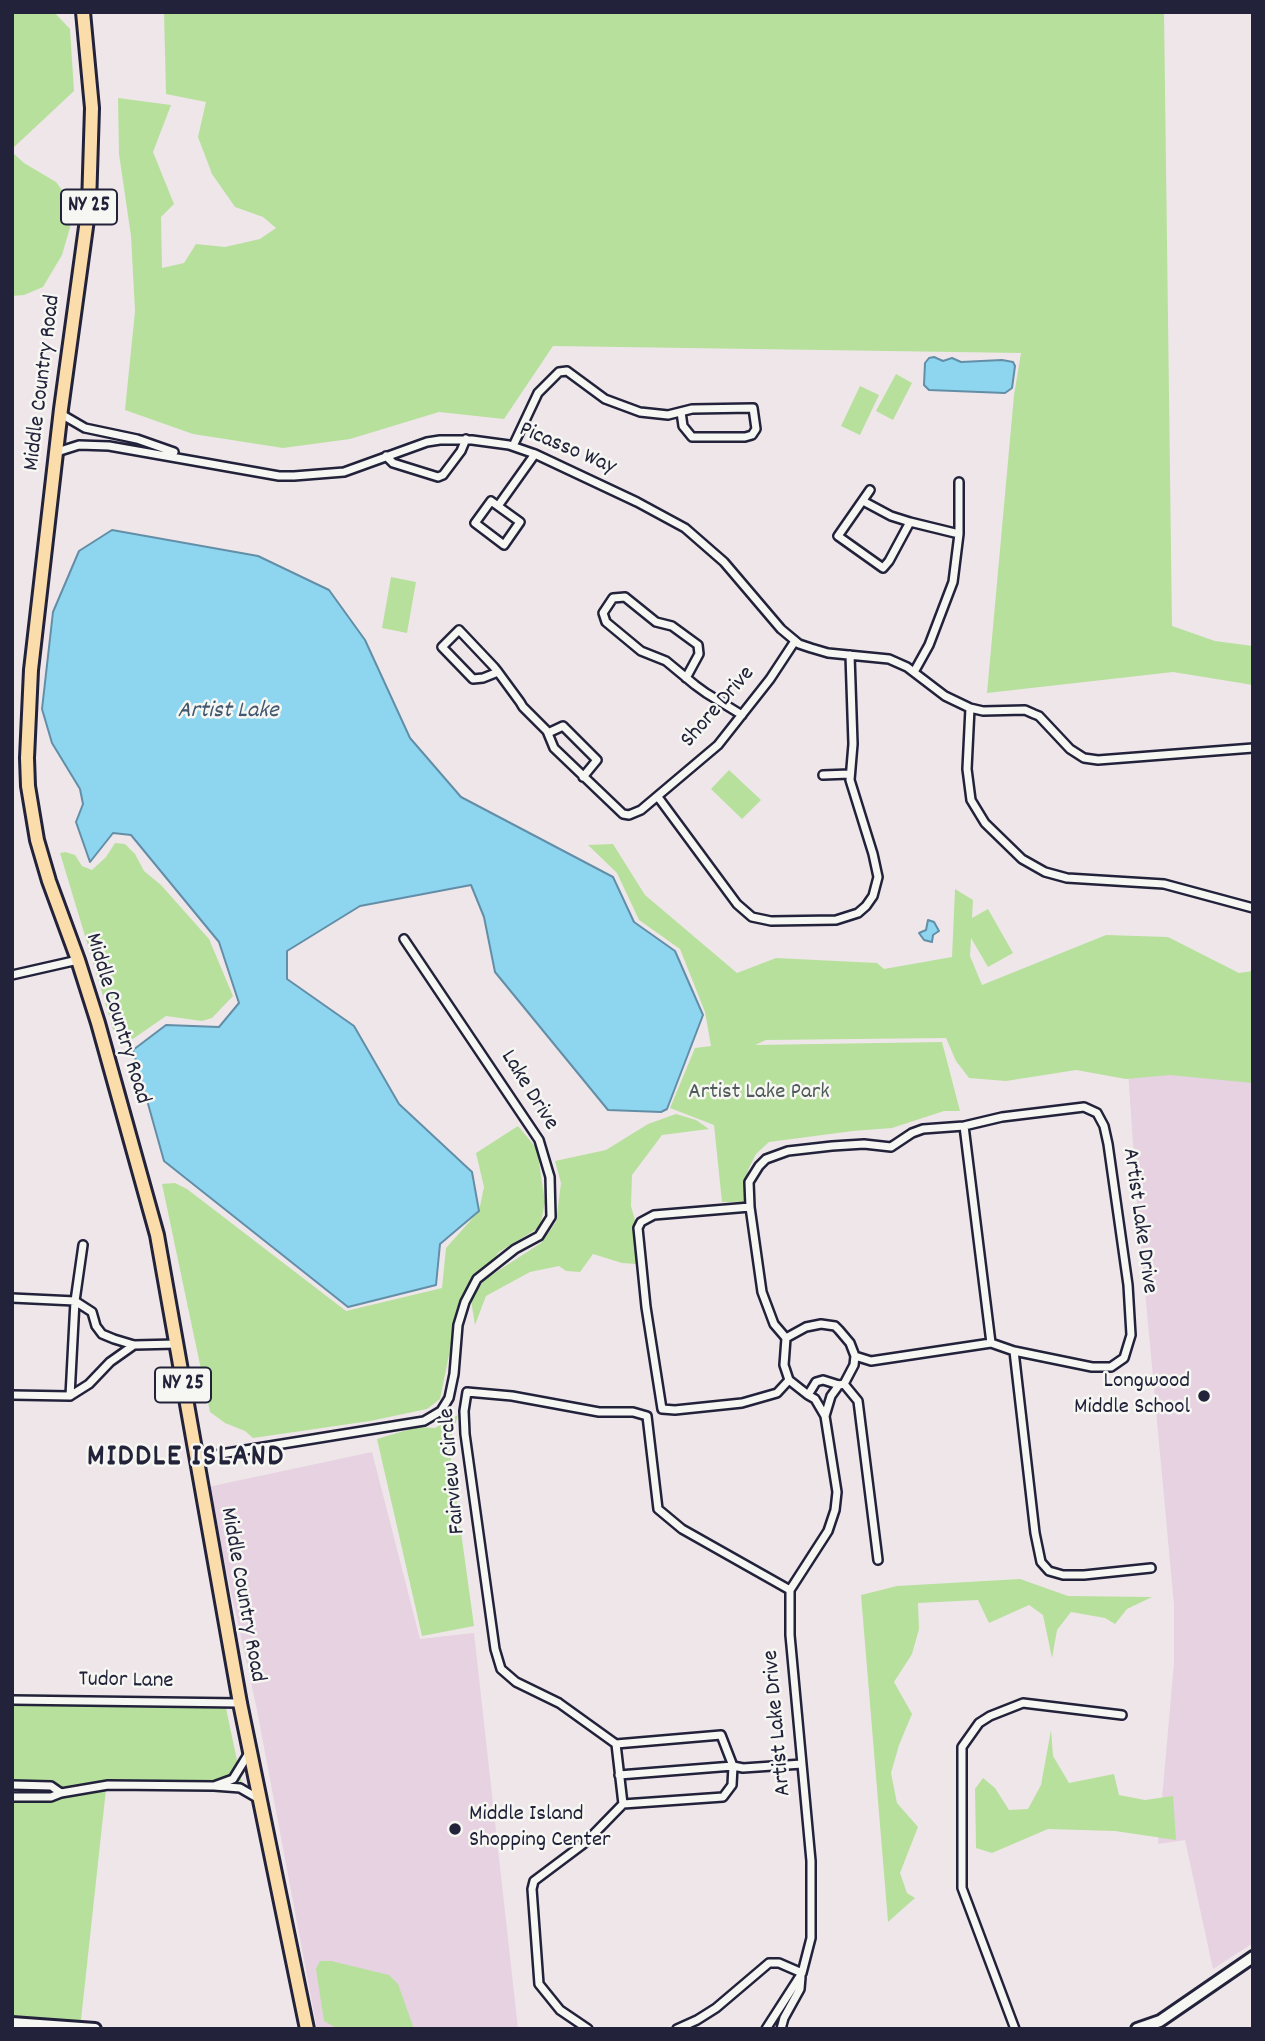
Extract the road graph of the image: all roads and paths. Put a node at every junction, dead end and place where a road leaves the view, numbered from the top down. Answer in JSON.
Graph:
{"nodes":[{"id":1,"x":83,"y":12,"type":"edge"},
{"id":2,"x":681,"y":412,"type":"junction"},
{"id":3,"x":61,"y":414,"type":"junction"},
{"id":4,"x":102,"y":431,"type":"junction"},
{"id":5,"x":466,"y":439,"type":"junction"},
{"id":6,"x":100,"y":445,"type":"junction"},
{"id":7,"x":513,"y":446,"type":"junction"},
{"id":8,"x":57,"y":452,"type":"junction"},
{"id":9,"x":535,"y":454,"type":"junction"},
{"id":10,"x":386,"y":456,"type":"junction"},
{"id":11,"x":197,"y":460,"type":"junction"},
{"id":12,"x":959,"y":482,"type":"dead end"},
{"id":13,"x":870,"y":490,"type":"dead end"},
{"id":14,"x":863,"y":501,"type":"junction"},
{"id":15,"x":498,"y":506,"type":"junction"},
{"id":16,"x":910,"y":522,"type":"junction"},
{"id":17,"x":958,"y":534,"type":"junction"},
{"id":18,"x":795,"y":641,"type":"junction"},
{"id":19,"x":850,"y":655,"type":"junction"},
{"id":20,"x":498,"y":672,"type":"junction"},
{"id":21,"x":914,"y":673,"type":"junction"},
{"id":22,"x":686,"y":678,"type":"junction"},
{"id":23,"x":970,"y":708,"type":"junction"},
{"id":24,"x":742,"y":715,"type":"junction"},
{"id":25,"x":548,"y":733,"type":"junction"},
{"id":26,"x":1253,"y":748,"type":"edge"},
{"id":27,"x":850,"y":774,"type":"junction"},
{"id":28,"x":823,"y":775,"type":"dead end"},
{"id":29,"x":583,"y":777,"type":"junction"},
{"id":30,"x":658,"y":797,"type":"junction"},
{"id":31,"x":1253,"y":908,"type":"edge"},
{"id":32,"x":404,"y":939,"type":"dead end"},
{"id":33,"x":78,"y":960,"type":"junction"},
{"id":34,"x":12,"y":975,"type":"edge"},
{"id":35,"x":964,"y":1126,"type":"junction"},
{"id":36,"x":750,"y":1207,"type":"junction"},
{"id":37,"x":83,"y":1245,"type":"dead end"},
{"id":38,"x":12,"y":1298,"type":"edge"},
{"id":39,"x":75,"y":1301,"type":"junction"},
{"id":40,"x":786,"y":1338,"type":"junction"},
{"id":41,"x":177,"y":1343,"type":"junction"},
{"id":42,"x":991,"y":1343,"type":"junction"},
{"id":43,"x":134,"y":1345,"type":"junction"},
{"id":44,"x":1014,"y":1351,"type":"junction"},
{"id":45,"x":855,"y":1356,"type":"junction"},
{"id":46,"x":789,"y":1380,"type":"junction"},
{"id":47,"x":842,"y":1385,"type":"junction"},
{"id":48,"x":12,"y":1395,"type":"edge"},
{"id":49,"x":808,"y":1395,"type":"junction"},
{"id":50,"x":70,"y":1396,"type":"junction"},
{"id":51,"x":825,"y":1416,"type":"junction"},
{"id":52,"x":196,"y":1458,"type":"junction"},
{"id":53,"x":878,"y":1560,"type":"dead end"},
{"id":54,"x":1151,"y":1568,"type":"dead end"},
{"id":55,"x":790,"y":1590,"type":"junction"},
{"id":56,"x":12,"y":1700,"type":"edge"},
{"id":57,"x":240,"y":1703,"type":"junction"},
{"id":58,"x":1122,"y":1715,"type":"dead end"},
{"id":59,"x":616,"y":1744,"type":"junction"},
{"id":60,"x":250,"y":1752,"type":"junction"},
{"id":61,"x":802,"y":1763,"type":"junction"},
{"id":62,"x":733,"y":1766,"type":"junction"},
{"id":63,"x":619,"y":1775,"type":"junction"},
{"id":64,"x":12,"y":1786,"type":"edge"},
{"id":65,"x":214,"y":1786,"type":"junction"},
{"id":66,"x":61,"y":1793,"type":"junction"},
{"id":67,"x":12,"y":1797,"type":"edge"},
{"id":68,"x":260,"y":1800,"type":"junction"},
{"id":69,"x":623,"y":1804,"type":"junction"},
{"id":70,"x":1253,"y":1957,"type":"edge"},
{"id":71,"x":802,"y":1973,"type":"junction"},
{"id":72,"x":12,"y":2023,"type":"edge"},
{"id":73,"x":95,"y":2029,"type":"edge"},
{"id":74,"x":306,"y":2029,"type":"edge"},
{"id":75,"x":588,"y":2029,"type":"edge"},
{"id":76,"x":677,"y":2029,"type":"edge"},
{"id":77,"x":766,"y":2029,"type":"edge"},
{"id":78,"x":781,"y":2029,"type":"edge"},
{"id":79,"x":1015,"y":2029,"type":"edge"},
{"id":80,"x":1137,"y":2029,"type":"edge"}],
"edges":[{"from":1,"to":3,"type":"main road","name":"Middle Country Road","number":"NY 25"},
{"from":2,"to":2,"type":"street"},
{"from":2,"to":7,"type":"street"},
{"from":3,"to":4,"type":"street","name":"Picasso Way"},
{"from":3,"to":8,"type":"main road","name":"Middle Country Road","number":"NY 25"},
{"from":4,"to":6,"type":"street"},
{"from":4,"to":11,"type":"street","name":"Picasso Way"},
{"from":5,"to":7,"type":"street","name":"Picasso Way"},
{"from":5,"to":10,"type":"street","name":"Picasso Way"},
{"from":5,"to":10,"type":"street"},
{"from":6,"to":8,"type":"street","name":"Picasso Way"},
{"from":6,"to":11,"type":"street","name":"Picasso Way"},
{"from":7,"to":9,"type":"street","name":"Picasso Way"},
{"from":8,"to":33,"type":"main road","name":"Middle Country Road","number":"NY 25"},
{"from":9,"to":15,"type":"street"},
{"from":9,"to":18,"type":"street","name":"Picasso Way"},
{"from":10,"to":11,"type":"street","name":"Picasso Way"},
{"from":12,"to":17,"type":"street"},
{"from":13,"to":14,"type":"street"},
{"from":14,"to":16,"type":"street"},
{"from":14,"to":16,"type":"street"},
{"from":15,"to":15,"type":"street"},
{"from":16,"to":17,"type":"street"},
{"from":17,"to":21,"type":"street"},
{"from":18,"to":19,"type":"street","name":"Picasso Way"},
{"from":18,"to":24,"type":"street","name":"Shore Drive"},
{"from":19,"to":21,"type":"street","name":"Picasso Way"},
{"from":19,"to":27,"type":"street"},
{"from":20,"to":20,"type":"street"},
{"from":20,"to":25,"type":"street"},
{"from":21,"to":23,"type":"street","name":"Picasso Way"},
{"from":22,"to":22,"type":"street"},
{"from":22,"to":24,"type":"street"},
{"from":23,"to":26,"type":"street"},
{"from":23,"to":31,"type":"street"},
{"from":24,"to":30,"type":"street","name":"Shore Drive"},
{"from":25,"to":29,"type":"street"},
{"from":25,"to":29,"type":"street"},
{"from":27,"to":28,"type":"street"},
{"from":27,"to":30,"type":"street"},
{"from":29,"to":30,"type":"street","name":"Shore Drive"},
{"from":32,"to":52,"type":"street","name":"Lake Drive"},
{"from":33,"to":34,"type":"street"},
{"from":33,"to":41,"type":"main road","name":"Middle Country Road","number":"NY 25"},
{"from":35,"to":36,"type":"street","name":"Artist Lake Drive"},
{"from":35,"to":42,"type":"street"},
{"from":35,"to":44,"type":"street","name":"Artist Lake Drive"},
{"from":36,"to":40,"type":"street","name":"Artist Lake Drive"},
{"from":36,"to":46,"type":"street"},
{"from":37,"to":39,"type":"street"},
{"from":38,"to":39,"type":"street"},
{"from":39,"to":43,"type":"street"},
{"from":39,"to":50,"type":"street"},
{"from":40,"to":45,"type":"street"},
{"from":40,"to":46,"type":"street"},
{"from":41,"to":43,"type":"street"},
{"from":41,"to":52,"type":"main road","name":"Middle Country Road","number":"NY 25"},
{"from":42,"to":44,"type":"street","name":"Artist Lake Drive"},
{"from":42,"to":45,"type":"street","name":"Artist Lake Drive"},
{"from":43,"to":50,"type":"street"},
{"from":44,"to":54,"type":"street"},
{"from":45,"to":47,"type":"street"},
{"from":46,"to":49,"type":"street"},
{"from":47,"to":49,"type":"street"},
{"from":47,"to":51,"type":"street"},
{"from":47,"to":53,"type":"street"},
{"from":48,"to":50,"type":"street"},
{"from":49,"to":51,"type":"street"},
{"from":51,"to":55,"type":"street"},
{"from":52,"to":57,"type":"main road","name":"Middle Country Road","number":"NY 25"},
{"from":55,"to":59,"type":"street","name":"Fairview Circle"},
{"from":55,"to":61,"type":"street","name":"Artist Lake Drive"},
{"from":56,"to":57,"type":"street","name":"Tudor Lane"},
{"from":57,"to":60,"type":"main road","name":"Middle Country Road","number":"NY 25"},
{"from":58,"to":79,"type":"street"},
{"from":59,"to":62,"type":"street"},
{"from":59,"to":63,"type":"street"},
{"from":60,"to":65,"type":"street"},
{"from":60,"to":68,"type":"main road","name":"Middle Country Road","number":"NY 25"},
{"from":61,"to":62,"type":"street"},
{"from":61,"to":71,"type":"street","name":"Artist Lake Drive"},
{"from":62,"to":63,"type":"street"},
{"from":62,"to":69,"type":"street"},
{"from":63,"to":69,"type":"street"},
{"from":64,"to":66,"type":"street"},
{"from":65,"to":66,"type":"street"},
{"from":65,"to":68,"type":"street"},
{"from":66,"to":67,"type":"street"},
{"from":68,"to":74,"type":"main road","name":"Middle Country Road","number":"NY 25"},
{"from":69,"to":75,"type":"street"},
{"from":70,"to":80,"type":"main road"},
{"from":71,"to":76,"type":"street"},
{"from":71,"to":77,"type":"street","name":"Artist Lake Drive"},
{"from":71,"to":78,"type":"street"},
{"from":72,"to":73,"type":"main road"}]}
